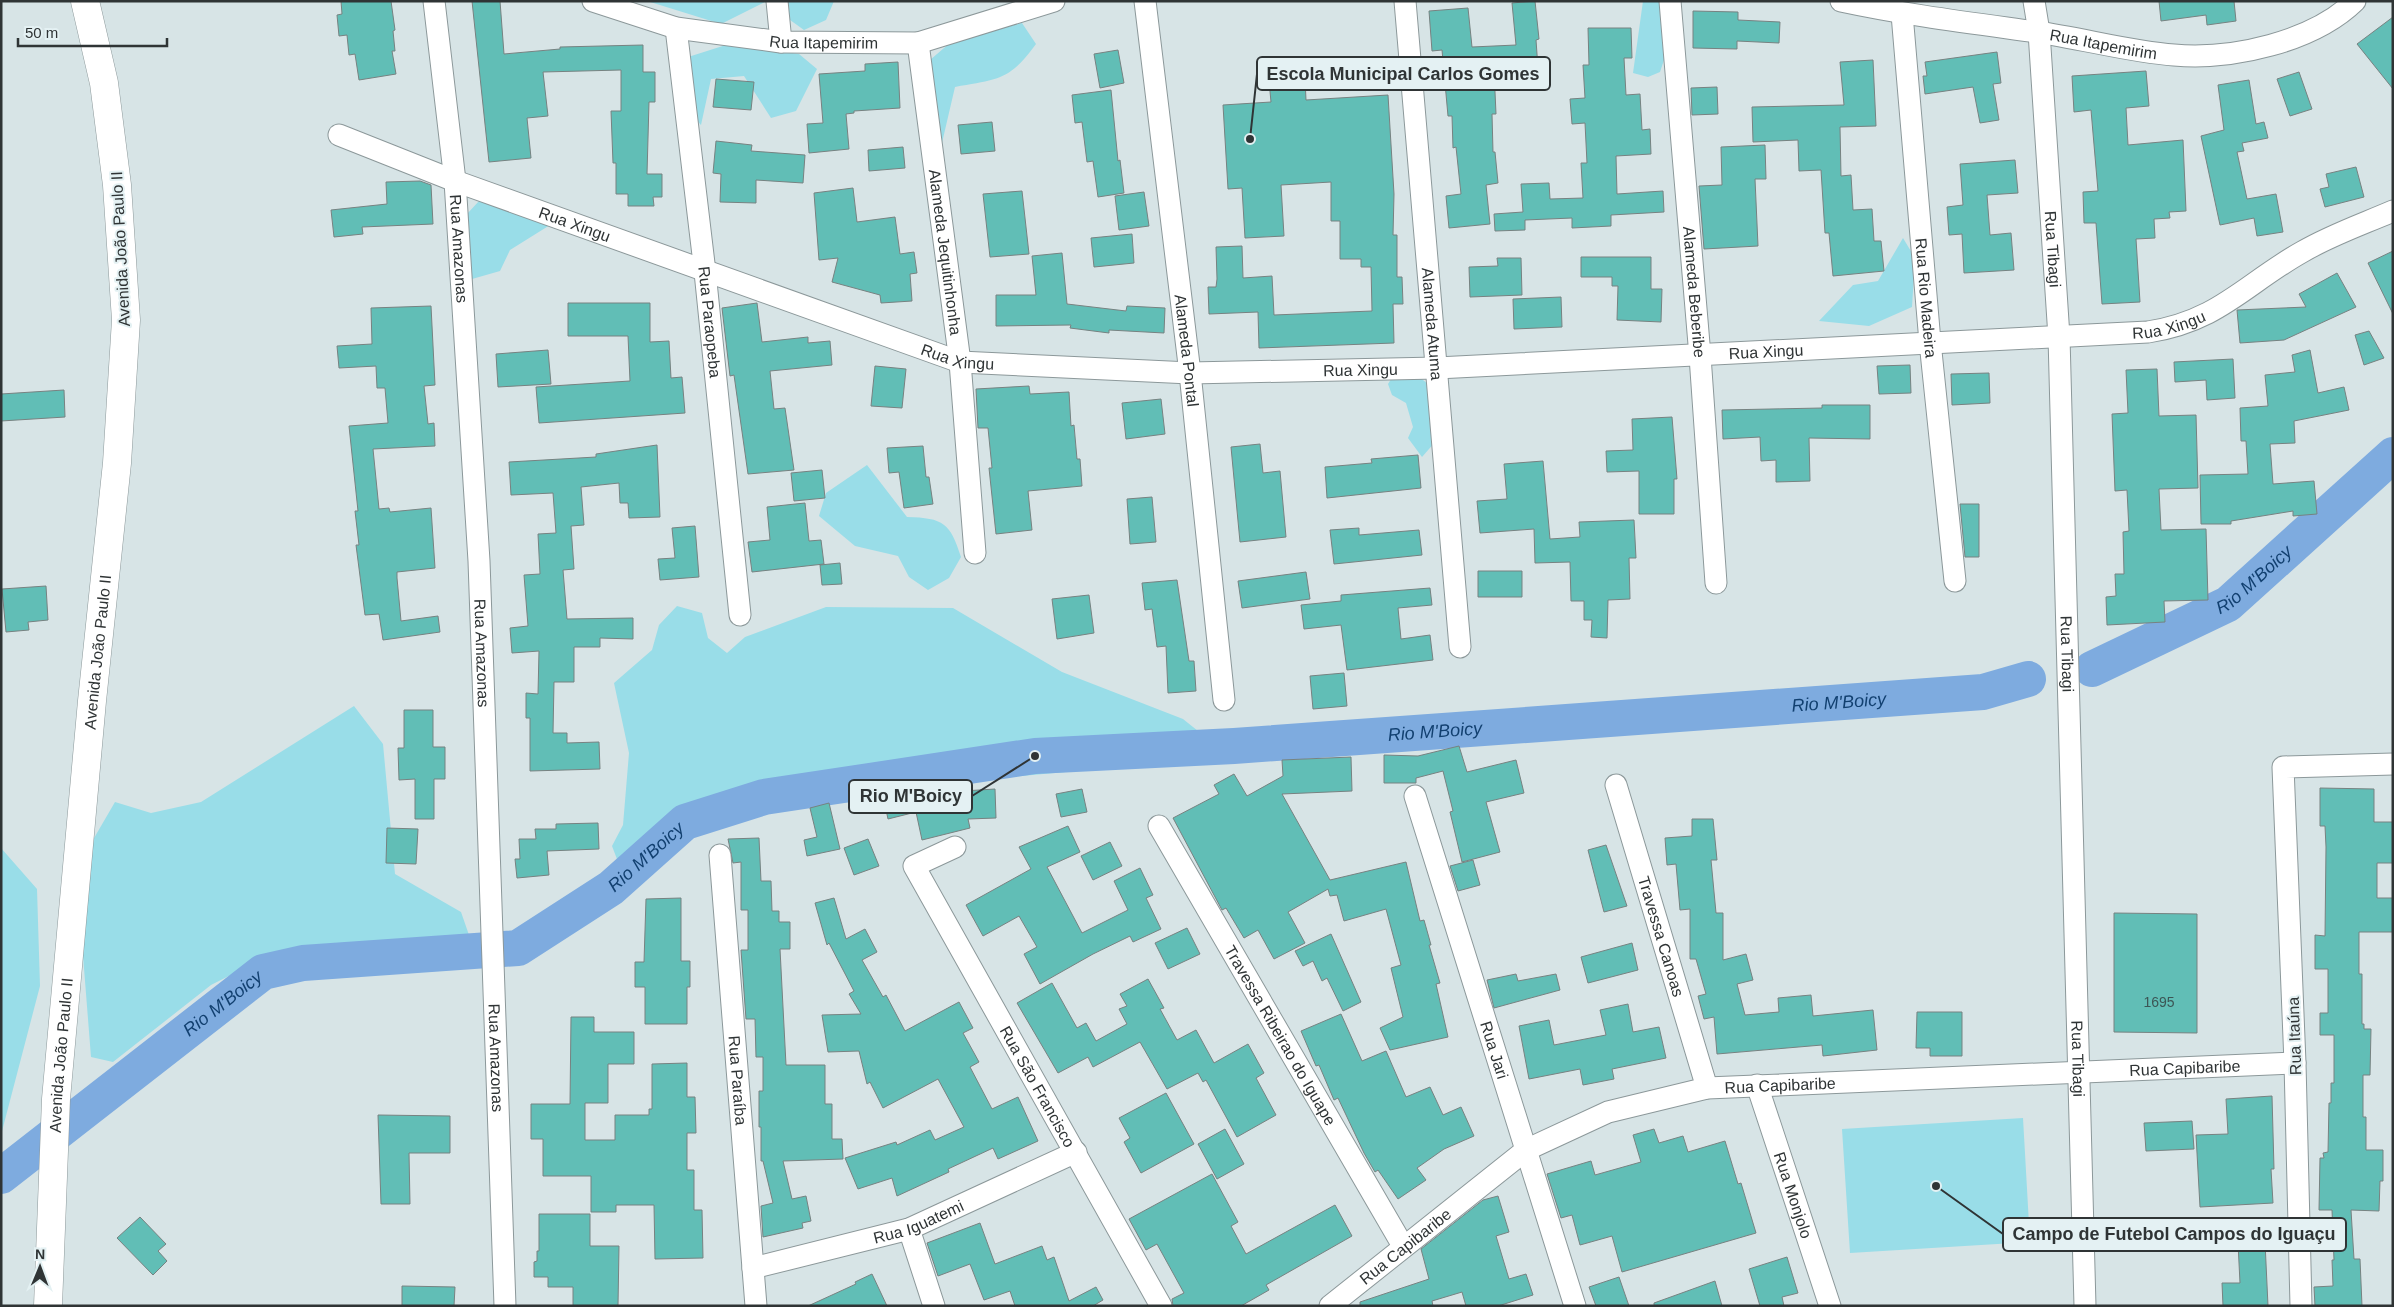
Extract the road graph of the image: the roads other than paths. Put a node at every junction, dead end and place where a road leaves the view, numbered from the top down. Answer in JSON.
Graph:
{"nodes":[{"id":1,"x":85,"y":1,"type":"edge"},
{"id":2,"x":434,"y":1,"type":"edge"},
{"id":3,"x":593,"y":1,"type":"edge"},
{"id":4,"x":777,"y":1,"type":"edge"},
{"id":5,"x":1145,"y":1,"type":"edge"},
{"id":6,"x":1405,"y":1,"type":"edge"},
{"id":7,"x":1670,"y":1,"type":"edge"},
{"id":8,"x":1842,"y":1,"type":"edge"},
{"id":9,"x":2034,"y":1,"type":"edge"},
{"id":10,"x":2355,"y":1,"type":"edge"},
{"id":11,"x":1041,"y":3,"type":"edge"},
{"id":12,"x":1902,"y":14,"type":"junction"},
{"id":13,"x":676,"y":28,"type":"junction"},
{"id":14,"x":2039,"y":32,"type":"junction"},
{"id":15,"x":781,"y":42,"type":"junction"},
{"id":16,"x":918,"y":42,"type":"junction"},
{"id":17,"x":339,"y":135,"type":"dead end"},
{"id":18,"x":455,"y":181,"type":"junction"},
{"id":19,"x":2393,"y":211,"type":"edge"},
{"id":20,"x":705,"y":272,"type":"junction"},
{"id":21,"x":2059,"y":337,"type":"junction"},
{"id":22,"x":1930,"y":342,"type":"junction"},
{"id":23,"x":1700,"y":356,"type":"junction"},
{"id":24,"x":960,"y":362,"type":"junction"},
{"id":25,"x":1437,"y":368,"type":"junction"},
{"id":26,"x":1190,"y":373,"type":"junction"},
{"id":27,"x":975,"y":553,"type":"dead end"},
{"id":28,"x":1955,"y":581,"type":"dead end"},
{"id":29,"x":1716,"y":583,"type":"dead end"},
{"id":30,"x":740,"y":616,"type":"dead end"},
{"id":31,"x":1460,"y":646,"type":"dead end"},
{"id":32,"x":1224,"y":700,"type":"dead end"},
{"id":33,"x":2393,"y":764,"type":"edge"},
{"id":34,"x":1616,"y":785,"type":"dead end"},
{"id":35,"x":1414,"y":796,"type":"dead end"},
{"id":36,"x":1159,"y":826,"type":"dead end"},
{"id":37,"x":955,"y":847,"type":"dead end"},
{"id":38,"x":720,"y":855,"type":"dead end"},
{"id":39,"x":2295,"y":1063,"type":"junction"},
{"id":40,"x":2078,"y":1074,"type":"junction"},
{"id":41,"x":1757,"y":1085,"type":"junction"},
{"id":42,"x":1707,"y":1088,"type":"junction"},
{"id":43,"x":1526,"y":1150,"type":"junction"},
{"id":44,"x":1076,"y":1152,"type":"junction"},
{"id":45,"x":909,"y":1228,"type":"junction"},
{"id":46,"x":1403,"y":1246,"type":"junction"},
{"id":47,"x":753,"y":1268,"type":"junction"},
{"id":48,"x":48,"y":1306,"type":"edge"},
{"id":49,"x":505,"y":1306,"type":"edge"},
{"id":50,"x":756,"y":1306,"type":"edge"},
{"id":51,"x":934,"y":1306,"type":"edge"},
{"id":52,"x":1161,"y":1306,"type":"edge"},
{"id":53,"x":1330,"y":1306,"type":"edge"},
{"id":54,"x":1575,"y":1306,"type":"edge"},
{"id":55,"x":1830,"y":1306,"type":"edge"},
{"id":56,"x":2085,"y":1306,"type":"edge"},
{"id":57,"x":2301,"y":1306,"type":"edge"}],
"edges":[{"from":1,"to":48,"type":"main road","name":"Avenida João Paulo II"},
{"from":2,"to":18,"type":"street","name":"Rua Amazonas"},
{"from":3,"to":13,"type":"street","name":"Rua Itapemirim"},
{"from":4,"to":15,"type":"street"},
{"from":5,"to":26,"type":"street","name":"Alameda Pontal"},
{"from":6,"to":25,"type":"street","name":"Alameda Atuma"},
{"from":7,"to":23,"type":"street","name":"Alameda Beberibe"},
{"from":8,"to":12,"type":"street","name":"Rua Itapemirim"},
{"from":9,"to":14,"type":"street","name":"Rua Tibagi"},
{"from":10,"to":14,"type":"street","name":"Rua Itapemirim"},
{"from":11,"to":16,"type":"street","name":"Rua Itapemirim"},
{"from":12,"to":14,"type":"street","name":"Rua Itapemirim"},
{"from":12,"to":22,"type":"street","name":"Rua Rio Madeira"},
{"from":13,"to":15,"type":"street","name":"Rua Itapemirim"},
{"from":13,"to":20,"type":"street","name":"Rua Paraopeba"},
{"from":14,"to":21,"type":"street","name":"Rua Tibagi"},
{"from":15,"to":16,"type":"street","name":"Rua Itapemirim"},
{"from":16,"to":24,"type":"street","name":"Alameda Jequitinhonha"},
{"from":17,"to":18,"type":"street","name":"Rua Xingu"},
{"from":18,"to":20,"type":"street","name":"Rua Xingu"},
{"from":18,"to":49,"type":"street","name":"Rua Amazonas"},
{"from":19,"to":21,"type":"street","name":"Rua Xingu"},
{"from":20,"to":24,"type":"street","name":"Rua Xingu"},
{"from":20,"to":30,"type":"street","name":"Rua Paraopeba"},
{"from":21,"to":22,"type":"street","name":"Rua Xingu"},
{"from":21,"to":40,"type":"street","name":"Rua Tibagi"},
{"from":22,"to":23,"type":"street","name":"Rua Xingu"},
{"from":22,"to":28,"type":"street","name":"Rua Rio Madeira"},
{"from":23,"to":25,"type":"street","name":"Rua Xingu"},
{"from":23,"to":29,"type":"street","name":"Alameda Beberibe"},
{"from":24,"to":26,"type":"street","name":"Rua Xingu"},
{"from":24,"to":27,"type":"street","name":"Alameda Jequitinhonha"},
{"from":25,"to":26,"type":"street","name":"Rua Xingu"},
{"from":25,"to":31,"type":"street","name":"Alameda Atuma"},
{"from":26,"to":32,"type":"street","name":"Alameda Pontal"},
{"from":33,"to":39,"type":"street","name":"Rua Itaúna"},
{"from":34,"to":42,"type":"street","name":"Travessa Canoas"},
{"from":35,"to":43,"type":"street","name":"Rua Jari"},
{"from":36,"to":46,"type":"street","name":"Travessa Ribeirao do Iguape"},
{"from":37,"to":44,"type":"street","name":"Rua São Francisco"},
{"from":38,"to":47,"type":"street","name":"Rua Paraíba"},
{"from":39,"to":40,"type":"street","name":"Rua Capibaribe"},
{"from":39,"to":57,"type":"street","name":"Rua Itaúna"},
{"from":40,"to":41,"type":"street","name":"Rua Capibaribe"},
{"from":40,"to":56,"type":"street","name":"Rua Tibagi"},
{"from":41,"to":42,"type":"street","name":"Rua Capibaribe"},
{"from":41,"to":55,"type":"street","name":"Rua Monjolo"},
{"from":42,"to":43,"type":"street","name":"Rua Capibaribe"},
{"from":43,"to":46,"type":"street","name":"Rua Capibaribe"},
{"from":43,"to":54,"type":"street","name":"Rua Jari"},
{"from":44,"to":45,"type":"street","name":"Rua Iguatemi"},
{"from":44,"to":52,"type":"street","name":"Rua São Francisco"},
{"from":45,"to":47,"type":"street","name":"Rua Iguatemi"},
{"from":45,"to":51,"type":"street"},
{"from":46,"to":53,"type":"street","name":"Rua Capibaribe"},
{"from":47,"to":50,"type":"street","name":"Rua Paraíba"}]}
